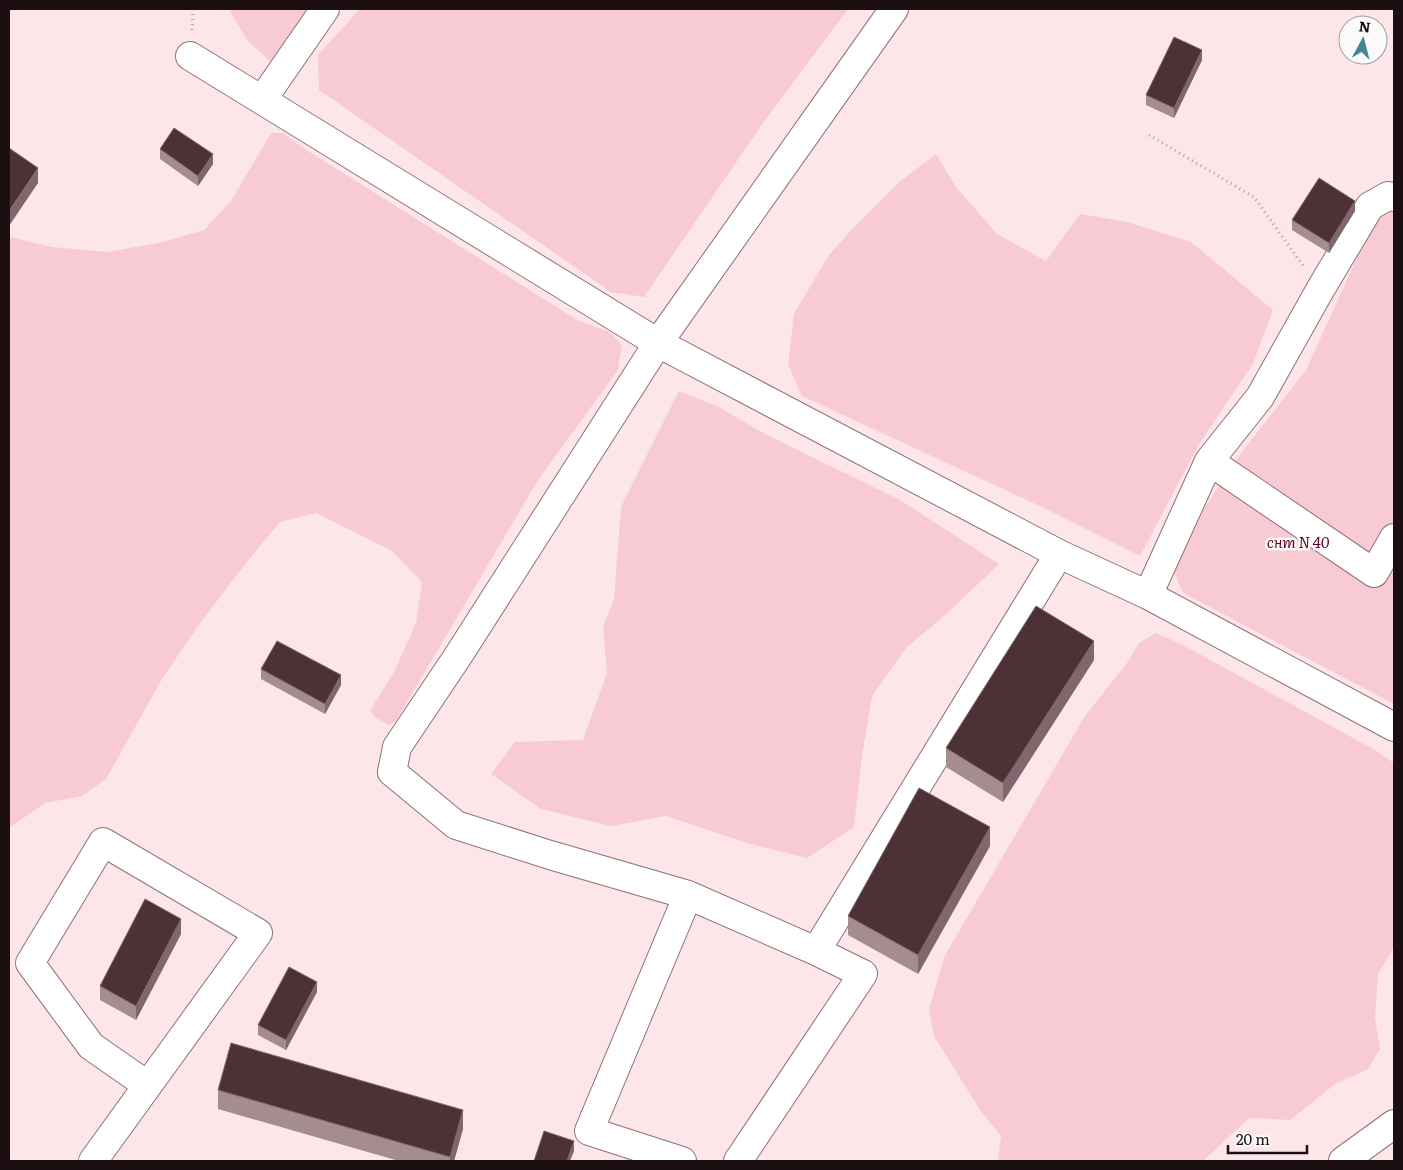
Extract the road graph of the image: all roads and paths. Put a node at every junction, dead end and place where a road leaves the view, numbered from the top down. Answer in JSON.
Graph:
{"nodes":[{"id":1,"x":325,"y":9,"type":"edge"},
{"id":2,"x":894,"y":9,"type":"edge"},
{"id":3,"x":190,"y":56,"type":"dead end"},
{"id":4,"x":262,"y":100,"type":"junction"},
{"id":5,"x":1149,"y":135,"type":"dead end"},
{"id":6,"x":1394,"y":197,"type":"edge"},
{"id":7,"x":1320,"y":290,"type":"junction"},
{"id":8,"x":658,"y":343,"type":"junction"},
{"id":9,"x":1209,"y":460,"type":"junction"},
{"id":10,"x":1394,"y":538,"type":"edge"},
{"id":11,"x":1059,"y":554,"type":"junction"},
{"id":12,"x":1148,"y":595,"type":"junction"},
{"id":13,"x":1394,"y":727,"type":"edge"},
{"id":14,"x":688,"y":896,"type":"junction"},
{"id":15,"x":816,"y":951,"type":"junction"},
{"id":16,"x":147,"y":1085,"type":"junction"},
{"id":17,"x":1394,"y":1124,"type":"edge"},
{"id":18,"x":93,"y":1161,"type":"edge"},
{"id":19,"x":682,"y":1161,"type":"edge"},
{"id":20,"x":738,"y":1161,"type":"edge"},
{"id":21,"x":1344,"y":1161,"type":"edge"}],
"edges":[{"from":1,"to":4,"type":"lane"},
{"from":2,"to":8,"type":"lane"},
{"from":3,"to":4,"type":"lane"},
{"from":4,"to":8,"type":"lane"},
{"from":5,"to":7,"type":"path"},
{"from":6,"to":7,"type":"lane"},
{"from":7,"to":9,"type":"lane"},
{"from":8,"to":11,"type":"lane"},
{"from":8,"to":14,"type":"lane"},
{"from":9,"to":10,"type":"lane"},
{"from":9,"to":12,"type":"lane"},
{"from":11,"to":12,"type":"lane"},
{"from":11,"to":15,"type":"lane"},
{"from":12,"to":13,"type":"lane"},
{"from":14,"to":15,"type":"lane"},
{"from":14,"to":19,"type":"lane"},
{"from":15,"to":20,"type":"lane"},
{"from":16,"to":16,"type":"lane"},
{"from":16,"to":18,"type":"lane"},
{"from":17,"to":21,"type":"lane"}]}
